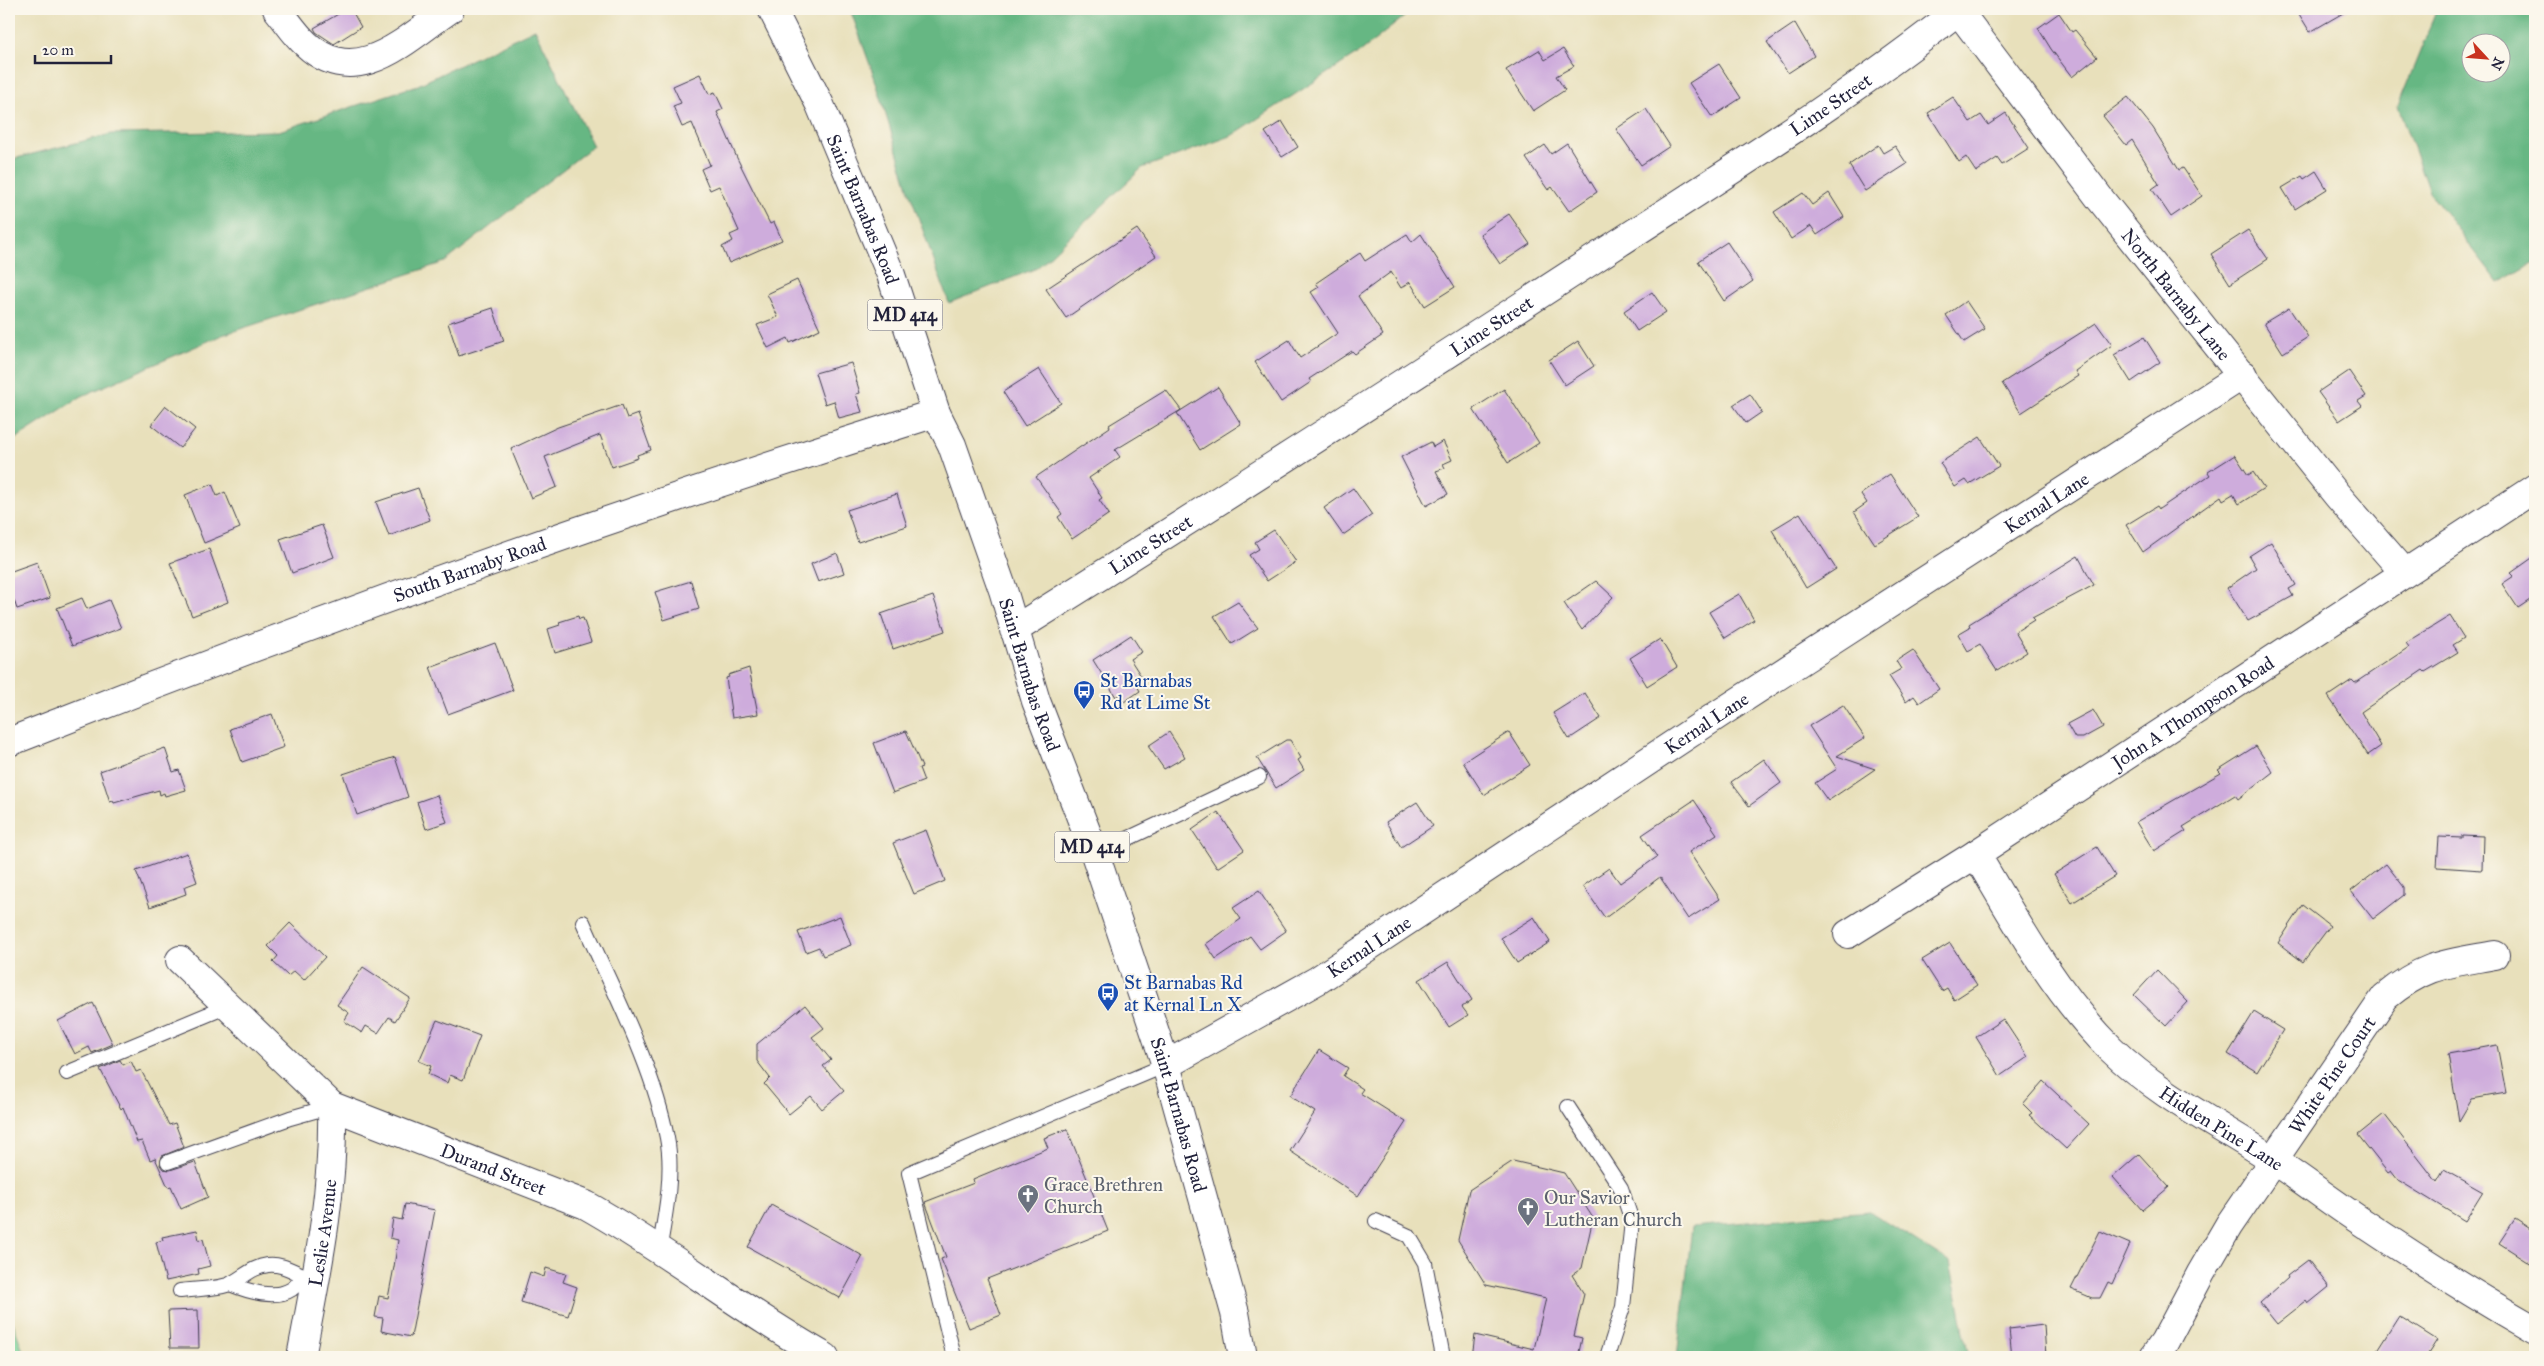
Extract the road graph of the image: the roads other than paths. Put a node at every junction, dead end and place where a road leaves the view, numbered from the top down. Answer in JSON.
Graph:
{"nodes":[{"id":1,"x":277,"y":9,"type":"edge"},
{"id":2,"x":450,"y":9,"type":"edge"},
{"id":3,"x":772,"y":9,"type":"edge"},
{"id":4,"x":1959,"y":9,"type":"edge"},
{"id":5,"x":2242,"y":375,"type":"junction"},
{"id":6,"x":936,"y":412,"type":"junction"},
{"id":7,"x":2535,"y":488,"type":"edge"},
{"id":8,"x":2404,"y":572,"type":"junction"},
{"id":9,"x":1014,"y":630,"type":"junction"},
{"id":10,"x":9,"y":742,"type":"edge"},
{"id":11,"x":1259,"y":777,"type":"dead end"},
{"id":12,"x":1095,"y":854,"type":"junction"},
{"id":13,"x":1976,"y":854,"type":"junction"},
{"id":14,"x":583,"y":922,"type":"dead end"},
{"id":15,"x":1848,"y":934,"type":"dead end"},
{"id":16,"x":2495,"y":955,"type":"dead end"},
{"id":17,"x":180,"y":960,"type":"dead end"},
{"id":18,"x":228,"y":1006,"type":"junction"},
{"id":19,"x":1166,"y":1065,"type":"junction"},
{"id":20,"x":67,"y":1073,"type":"dead end"},
{"id":21,"x":332,"y":1106,"type":"junction"},
{"id":22,"x":1568,"y":1108,"type":"dead end"},
{"id":23,"x":2275,"y":1161,"type":"junction"},
{"id":24,"x":168,"y":1162,"type":"dead end"},
{"id":25,"x":1376,"y":1221,"type":"dead end"},
{"id":26,"x":659,"y":1251,"type":"junction"},
{"id":27,"x":309,"y":1278,"type":"junction"},
{"id":28,"x":230,"y":1284,"type":"junction"},
{"id":29,"x":180,"y":1291,"type":"dead end"},
{"id":30,"x":2535,"y":1330,"type":"edge"},
{"id":31,"x":301,"y":1357,"type":"edge"},
{"id":32,"x":825,"y":1357,"type":"edge"},
{"id":33,"x":954,"y":1357,"type":"edge"},
{"id":34,"x":1243,"y":1357,"type":"edge"},
{"id":35,"x":1442,"y":1357,"type":"edge"},
{"id":36,"x":1607,"y":1357,"type":"edge"},
{"id":37,"x":2154,"y":1357,"type":"edge"}],
"edges":[{"from":1,"to":2,"type":"street"},
{"from":3,"to":6,"type":"street","name":"Saint Barnabas Road","number":"MD 414"},
{"from":4,"to":5,"type":"street","name":"North Barnaby Lane"},
{"from":4,"to":9,"type":"street","name":"Lime Street"},
{"from":5,"to":8,"type":"street","name":"North Barnaby Lane"},
{"from":5,"to":19,"type":"street","name":"Kernal Lane"},
{"from":6,"to":9,"type":"street","name":"Saint Barnabas Road","number":"MD 414"},
{"from":6,"to":10,"type":"street","name":"South Barnaby Road"},
{"from":7,"to":8,"type":"street","name":"John A Thompson Road"},
{"from":8,"to":13,"type":"street","name":"John A Thompson Road"},
{"from":9,"to":12,"type":"street","name":"Saint Barnabas Road","number":"MD 414"},
{"from":11,"to":12,"type":"lane"},
{"from":12,"to":19,"type":"street","name":"Saint Barnabas Road","number":"MD 414"},
{"from":13,"to":15,"type":"street","name":"John A Thompson Road"},
{"from":13,"to":23,"type":"street","name":"Hidden Pine Lane"},
{"from":14,"to":26,"type":"lane"},
{"from":16,"to":23,"type":"street","name":"White Pine Court"},
{"from":17,"to":18,"type":"street","name":"Durand Street"},
{"from":18,"to":20,"type":"lane"},
{"from":18,"to":21,"type":"street","name":"Durand Street"},
{"from":19,"to":33,"type":"lane"},
{"from":19,"to":34,"type":"street","name":"Saint Barnabas Road","number":"MD 414"},
{"from":21,"to":24,"type":"lane"},
{"from":21,"to":26,"type":"street","name":"Durand Street"},
{"from":21,"to":27,"type":"street","name":"Leslie Avenue"},
{"from":22,"to":36,"type":"lane"},
{"from":23,"to":30,"type":"street","name":"Hidden Pine Lane"},
{"from":23,"to":37,"type":"street","name":"White Pine Court"},
{"from":25,"to":35,"type":"lane"},
{"from":26,"to":32,"type":"street","name":"Durand Street"},
{"from":27,"to":28,"type":"lane"},
{"from":27,"to":28,"type":"lane"},
{"from":27,"to":31,"type":"street","name":"Leslie Avenue"},
{"from":28,"to":29,"type":"lane"}]}
